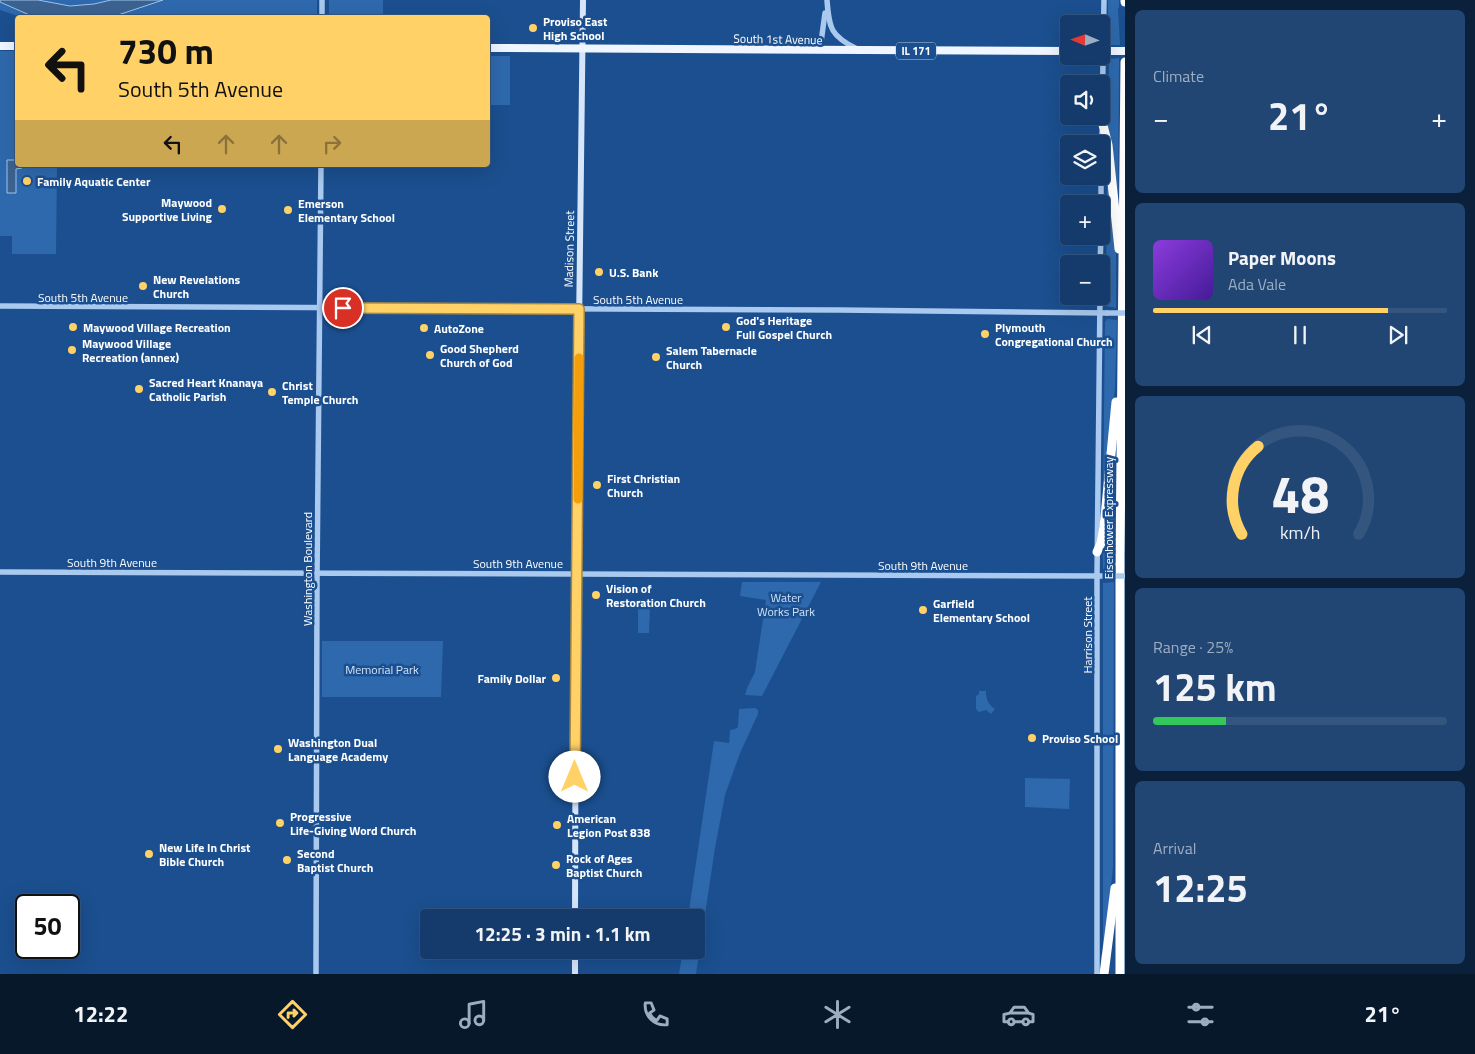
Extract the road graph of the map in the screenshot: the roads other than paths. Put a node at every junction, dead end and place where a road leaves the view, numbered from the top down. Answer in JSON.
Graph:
{"nodes":[{"id":1,"x":322,"y":0,"type":"edge"},
{"id":2,"x":583,"y":0,"type":"edge"},
{"id":3,"x":827,"y":0,"type":"edge"},
{"id":4,"x":1104,"y":0,"type":"edge"},
{"id":5,"x":322,"y":15,"type":"edge"},
{"id":6,"x":1104,"y":15,"type":"edge"},
{"id":7,"x":0,"y":46,"type":"edge"},
{"id":8,"x":15,"y":46,"type":"edge"},
{"id":9,"x":490,"y":48,"type":"edge"},
{"id":10,"x":582,"y":48,"type":"junction"},
{"id":11,"x":820,"y":50,"type":"junction"},
{"id":12,"x":860,"y":51,"type":"junction"},
{"id":13,"x":1060,"y":51,"type":"edge"},
{"id":14,"x":1110,"y":51,"type":"edge"},
{"id":15,"x":1125,"y":51,"type":"edge"},
{"id":16,"x":1125,"y":62,"type":"edge"},
{"id":17,"x":1103,"y":125,"type":"edge"},
{"id":18,"x":321,"y":167,"type":"edge"},
{"id":19,"x":1123,"y":263,"type":"junction"},
{"id":20,"x":1100,"y":305,"type":"edge"},
{"id":21,"x":0,"y":306,"type":"edge"},
{"id":22,"x":319,"y":308,"type":"junction"},
{"id":23,"x":579,"y":309,"type":"junction"},
{"id":24,"x":1100,"y":313,"type":"junction"},
{"id":25,"x":1125,"y":313,"type":"edge"},
{"id":26,"x":1122,"y":382,"type":"junction"},
{"id":27,"x":1097,"y":552,"type":"junction"},
{"id":28,"x":0,"y":572,"type":"edge"},
{"id":29,"x":317,"y":573,"type":"junction"},
{"id":30,"x":576,"y":574,"type":"junction"},
{"id":31,"x":1097,"y":576,"type":"junction"},
{"id":32,"x":1125,"y":576,"type":"edge"},
{"id":33,"x":1120,"y":868,"type":"junction"},
{"id":34,"x":575,"y":909,"type":"edge"},
{"id":35,"x":575,"y":959,"type":"edge"},
{"id":36,"x":316,"y":974,"type":"edge"},
{"id":37,"x":575,"y":974,"type":"edge"},
{"id":38,"x":1097,"y":974,"type":"edge"},
{"id":39,"x":1104,"y":974,"type":"edge"},
{"id":40,"x":1120,"y":974,"type":"edge"}],
"edges":[{"from":1,"to":5,"type":"street"},
{"from":2,"to":10,"type":"main road","name":"Madison Street"},
{"from":3,"to":11,"type":"street"},
{"from":3,"to":12,"type":"street"},
{"from":4,"to":6,"type":"street"},
{"from":7,"to":8,"type":"main road"},
{"from":9,"to":10,"type":"main road","name":"South 1st Avenue","number":"IL 171"},
{"from":10,"to":11,"type":"main road","name":"South 1st Avenue","number":"IL 171"},
{"from":10,"to":23,"type":"main road","name":"Madison Street"},
{"from":11,"to":12,"type":"main road","name":"South 1st Avenue","number":"IL 171"},
{"from":12,"to":13,"type":"main road","name":"South 1st Avenue","number":"IL 171"},
{"from":14,"to":15,"type":"main road"},
{"from":16,"to":19,"type":"highway","name":"Eisenhower Expressway"},
{"from":17,"to":19,"type":"highway"},
{"from":18,"to":22,"type":"street","name":"Washington Boulevard"},
{"from":19,"to":26,"type":"highway","name":"Eisenhower Expressway"},
{"from":20,"to":24,"type":"street","name":"Harrison Street"},
{"from":21,"to":22,"type":"street","name":"South 5th Avenue"},
{"from":22,"to":23,"type":"street","name":"South 5th Avenue"},
{"from":22,"to":29,"type":"street","name":"Washington Boulevard"},
{"from":23,"to":24,"type":"street","name":"South 5th Avenue"},
{"from":23,"to":30,"type":"main road","name":"Madison Street"},
{"from":24,"to":25,"type":"street","name":"South 5th Avenue","bridge":true},
{"from":24,"to":27,"type":"street","name":"Harrison Street"},
{"from":26,"to":27,"type":"highway"},
{"from":26,"to":33,"type":"highway","name":"Eisenhower Expressway"},
{"from":27,"to":31,"type":"street","name":"Harrison Street"},
{"from":28,"to":29,"type":"street","name":"South 9th Avenue"},
{"from":29,"to":30,"type":"street","name":"South 9th Avenue"},
{"from":29,"to":36,"type":"street","name":"Washington Boulevard"},
{"from":30,"to":31,"type":"street","name":"South 9th Avenue"},
{"from":30,"to":34,"type":"main road","name":"Madison Street"},
{"from":31,"to":32,"type":"street","name":"South 9th Avenue","bridge":true},
{"from":31,"to":38,"type":"street","name":"Harrison Street"},
{"from":33,"to":39,"type":"highway"},
{"from":33,"to":40,"type":"highway","name":"Eisenhower Expressway"},
{"from":35,"to":37,"type":"main road"}]}
